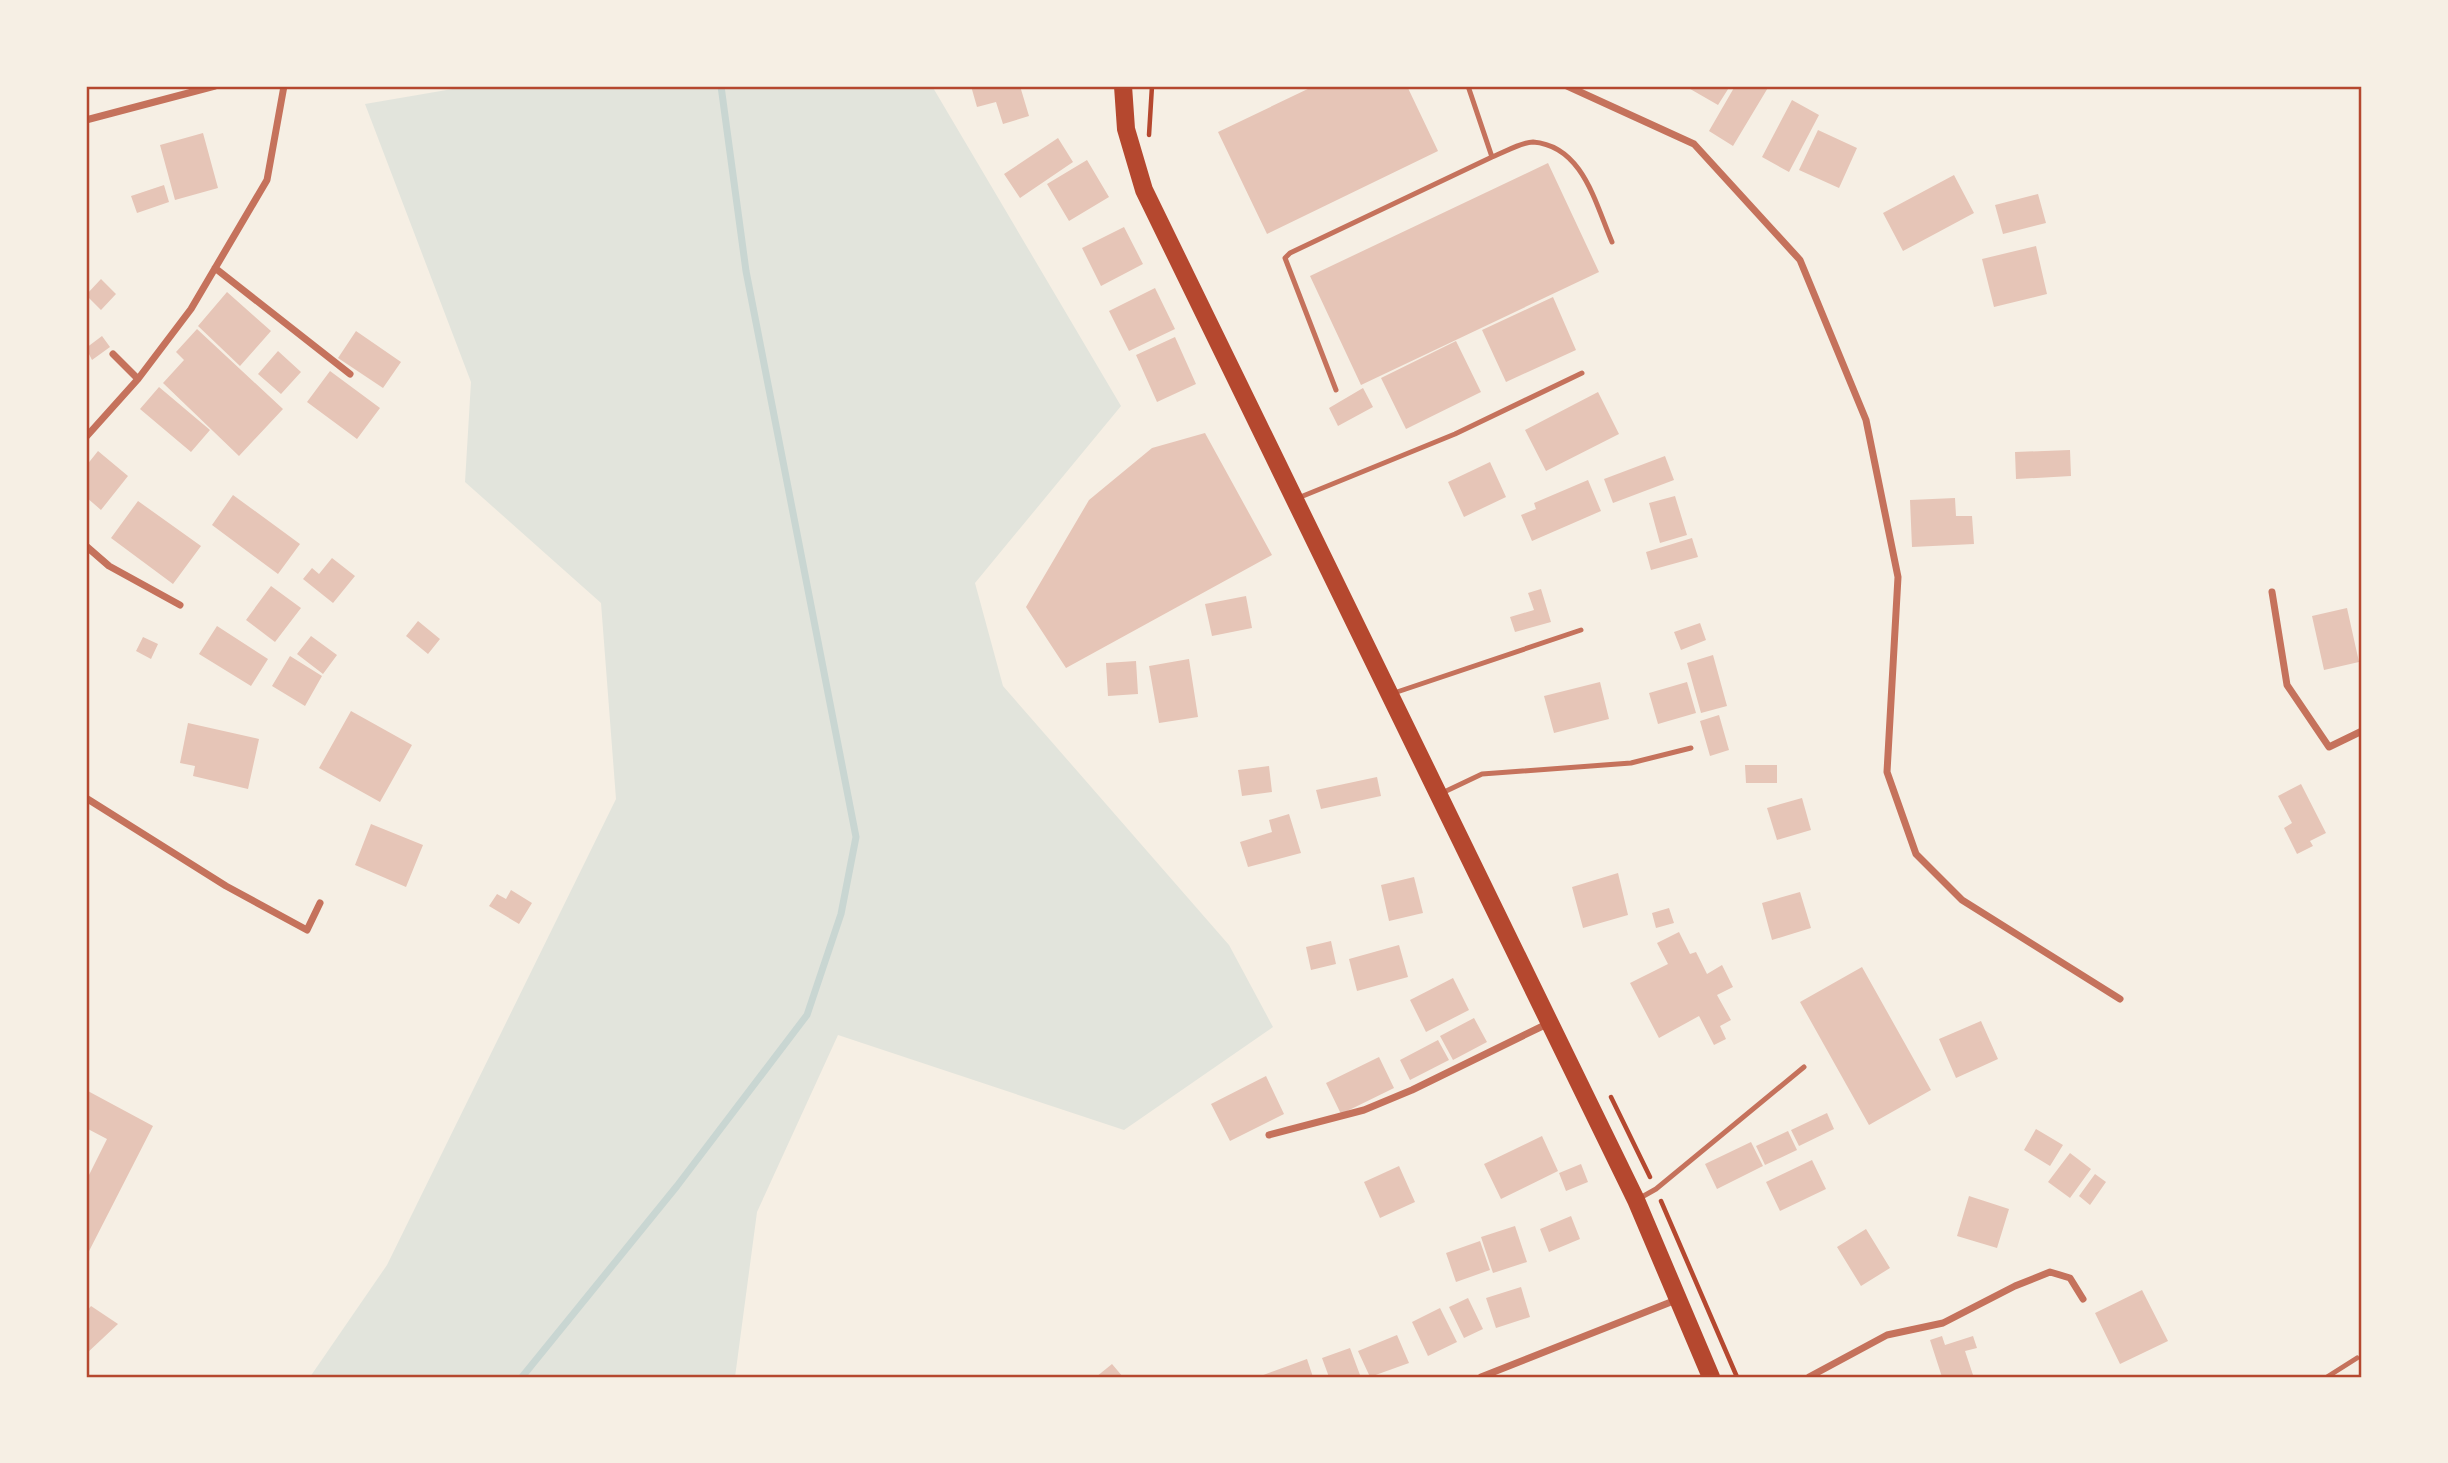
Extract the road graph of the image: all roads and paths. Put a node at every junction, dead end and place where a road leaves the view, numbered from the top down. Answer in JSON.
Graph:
{"nodes":[{"id":1,"x":215,"y":86,"type":"edge"},
{"id":2,"x":284,"y":86,"type":"edge"},
{"id":3,"x":1123,"y":86,"type":"edge"},
{"id":4,"x":1468,"y":86,"type":"edge"},
{"id":5,"x":1567,"y":86,"type":"edge"},
{"id":6,"x":86,"y":120,"type":"edge"},
{"id":7,"x":1492,"y":157,"type":"junction"},
{"id":8,"x":1612,"y":242,"type":"dead end"},
{"id":9,"x":215,"y":268,"type":"junction"},
{"id":10,"x":113,"y":354,"type":"dead end"},
{"id":11,"x":1583,"y":373,"type":"dead end"},
{"id":12,"x":350,"y":374,"type":"dead end"},
{"id":13,"x":138,"y":379,"type":"junction"},
{"id":14,"x":1336,"y":390,"type":"dead end"},
{"id":15,"x":86,"y":437,"type":"edge"},
{"id":16,"x":1295,"y":500,"type":"junction"},
{"id":17,"x":86,"y":546,"type":"edge"},
{"id":18,"x":2272,"y":592,"type":"dead end"},
{"id":19,"x":180,"y":605,"type":"dead end"},
{"id":20,"x":1581,"y":629,"type":"dead end"},
{"id":21,"x":1390,"y":694,"type":"junction"},
{"id":22,"x":2362,"y":730,"type":"edge"},
{"id":23,"x":1691,"y":748,"type":"dead end"},
{"id":24,"x":1438,"y":795,"type":"junction"},
{"id":25,"x":86,"y":798,"type":"edge"},
{"id":26,"x":320,"y":903,"type":"dead end"},
{"id":27,"x":2120,"y":999,"type":"dead end"},
{"id":28,"x":1549,"y":1023,"type":"junction"},
{"id":29,"x":1804,"y":1068,"type":"dead end"},
{"id":30,"x":1269,"y":1135,"type":"dead end"},
{"id":31,"x":1656,"y":1189,"type":"junction"},
{"id":32,"x":1636,"y":1200,"type":"junction"},
{"id":33,"x":1679,"y":1298,"type":"junction"},
{"id":34,"x":2082,"y":1299,"type":"dead end"},
{"id":35,"x":2357,"y":1358,"type":"dead end"},
{"id":36,"x":1481,"y":1377,"type":"edge"},
{"id":37,"x":1710,"y":1377,"type":"edge"},
{"id":38,"x":1737,"y":1377,"type":"edge"},
{"id":39,"x":1810,"y":1377,"type":"edge"},
{"id":40,"x":2327,"y":1377,"type":"edge"}],
"edges":[{"from":1,"to":6,"type":"street"},
{"from":2,"to":9,"type":"street"},
{"from":3,"to":16,"type":"main road"},
{"from":4,"to":7,"type":"lane"},
{"from":5,"to":27,"type":"street"},
{"from":7,"to":8,"type":"lane"},
{"from":7,"to":14,"type":"lane"},
{"from":9,"to":12,"type":"street"},
{"from":9,"to":13,"type":"street"},
{"from":10,"to":13,"type":"street"},
{"from":11,"to":16,"type":"lane"},
{"from":13,"to":15,"type":"street"},
{"from":16,"to":21,"type":"main road"},
{"from":17,"to":19,"type":"street"},
{"from":18,"to":22,"type":"street"},
{"from":20,"to":21,"type":"lane"},
{"from":21,"to":24,"type":"main road"},
{"from":23,"to":24,"type":"lane"},
{"from":24,"to":28,"type":"main road"},
{"from":25,"to":26,"type":"street"},
{"from":28,"to":30,"type":"street"},
{"from":28,"to":32,"type":"main road"},
{"from":29,"to":31,"type":"lane"},
{"from":31,"to":32,"type":"lane"},
{"from":31,"to":38,"type":"path"},
{"from":32,"to":33,"type":"main road"},
{"from":33,"to":36,"type":"street"},
{"from":33,"to":37,"type":"main road"},
{"from":34,"to":39,"type":"street"},
{"from":35,"to":40,"type":"lane"}]}
